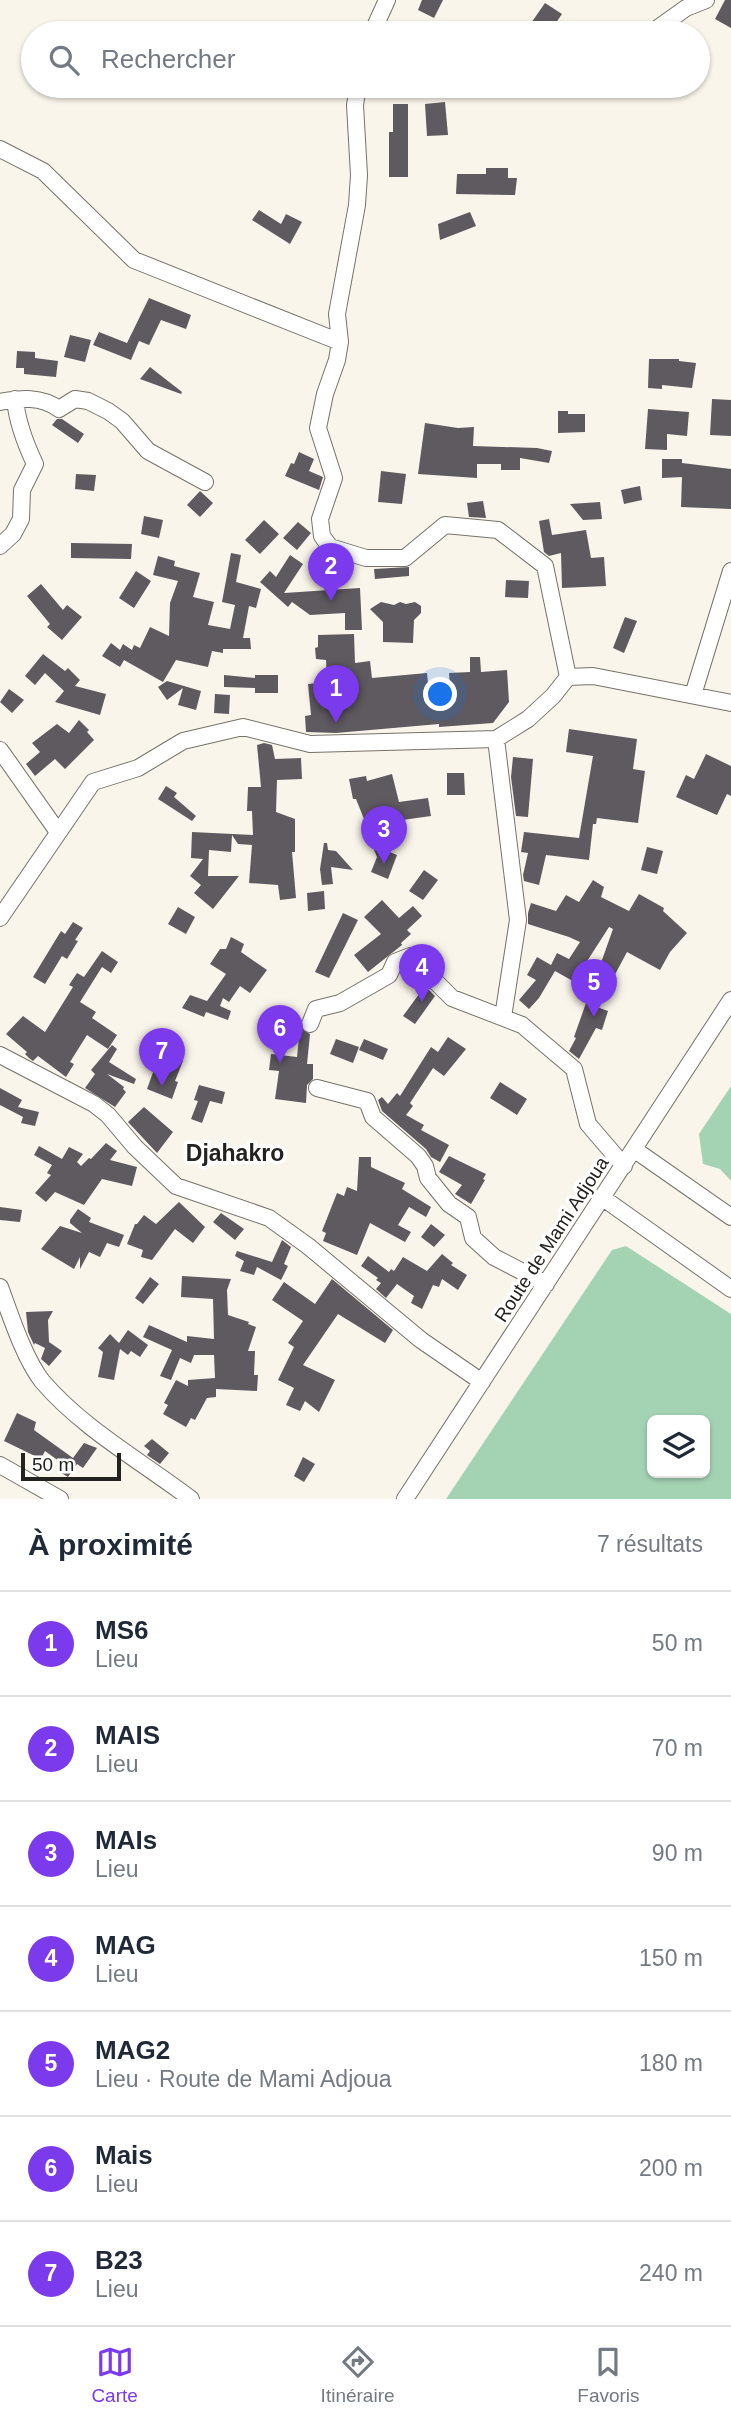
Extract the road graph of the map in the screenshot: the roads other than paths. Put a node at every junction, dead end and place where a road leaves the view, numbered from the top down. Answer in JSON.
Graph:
{"nodes":[{"id":1,"x":387,"y":0,"type":"edge"},
{"id":2,"x":706,"y":0,"type":"edge"},
{"id":3,"x":377,"y":21,"type":"edge"},
{"id":4,"x":668,"y":21,"type":"edge"},
{"id":5,"x":356,"y":98,"type":"edge"},
{"id":6,"x":0,"y":149,"type":"edge"},
{"id":7,"x":340,"y":341,"type":"junction"},
{"id":8,"x":7,"y":401,"type":"edge"},
{"id":9,"x":205,"y":482,"type":"dead end"},
{"id":10,"x":0,"y":546,"type":"edge"},
{"id":11,"x":731,"y":571,"type":"edge"},
{"id":12,"x":568,"y":677,"type":"junction"},
{"id":13,"x":693,"y":695,"type":"junction"},
{"id":14,"x":731,"y":702,"type":"edge"},
{"id":15,"x":496,"y":739,"type":"junction"},
{"id":16,"x":0,"y":750,"type":"edge"},
{"id":17,"x":58,"y":832,"type":"junction"},
{"id":18,"x":0,"y":918,"type":"edge"},
{"id":19,"x":731,"y":1000,"type":"edge"},
{"id":20,"x":503,"y":1017,"type":"junction"},
{"id":21,"x":310,"y":1024,"type":"dead end"},
{"id":22,"x":0,"y":1055,"type":"edge"},
{"id":23,"x":317,"y":1088,"type":"dead end"},
{"id":24,"x":635,"y":1150,"type":"junction"},
{"id":25,"x":624,"y":1166,"type":"junction"},
{"id":26,"x":603,"y":1198,"type":"junction"},
{"id":27,"x":731,"y":1217,"type":"edge"},
{"id":28,"x":546,"y":1284,"type":"junction"},
{"id":29,"x":0,"y":1287,"type":"edge"},
{"id":30,"x":731,"y":1289,"type":"edge"},
{"id":31,"x":482,"y":1382,"type":"junction"},
{"id":32,"x":0,"y":1465,"type":"edge"},
{"id":33,"x":60,"y":1499,"type":"edge"},
{"id":34,"x":191,"y":1499,"type":"edge"},
{"id":35,"x":405,"y":1499,"type":"edge"}],
"edges":[{"from":1,"to":3,"type":"street"},
{"from":2,"to":4,"type":"street"},
{"from":5,"to":7,"type":"street"},
{"from":6,"to":7,"type":"street"},
{"from":7,"to":12,"type":"street"},
{"from":8,"to":9,"type":"street"},
{"from":8,"to":10,"type":"street"},
{"from":11,"to":13,"type":"street"},
{"from":12,"to":13,"type":"street"},
{"from":12,"to":15,"type":"street"},
{"from":13,"to":14,"type":"street"},
{"from":15,"to":17,"type":"street"},
{"from":15,"to":20,"type":"street"},
{"from":16,"to":17,"type":"street"},
{"from":17,"to":18,"type":"street"},
{"from":19,"to":24,"type":"street","name":"Route de Mami Adjoua"},
{"from":20,"to":21,"type":"street"},
{"from":20,"to":25,"type":"street"},
{"from":22,"to":31,"type":"street"},
{"from":23,"to":28,"type":"street"},
{"from":24,"to":25,"type":"street","name":"Route de Mami Adjoua"},
{"from":24,"to":27,"type":"street"},
{"from":25,"to":26,"type":"street","name":"Route de Mami Adjoua"},
{"from":26,"to":28,"type":"street","name":"Route de Mami Adjoua"},
{"from":26,"to":30,"type":"street"},
{"from":28,"to":31,"type":"street","name":"Route de Mami Adjoua"},
{"from":29,"to":34,"type":"street"},
{"from":31,"to":35,"type":"street","name":"Route de Mami Adjoua"},
{"from":32,"to":33,"type":"street"}]}
